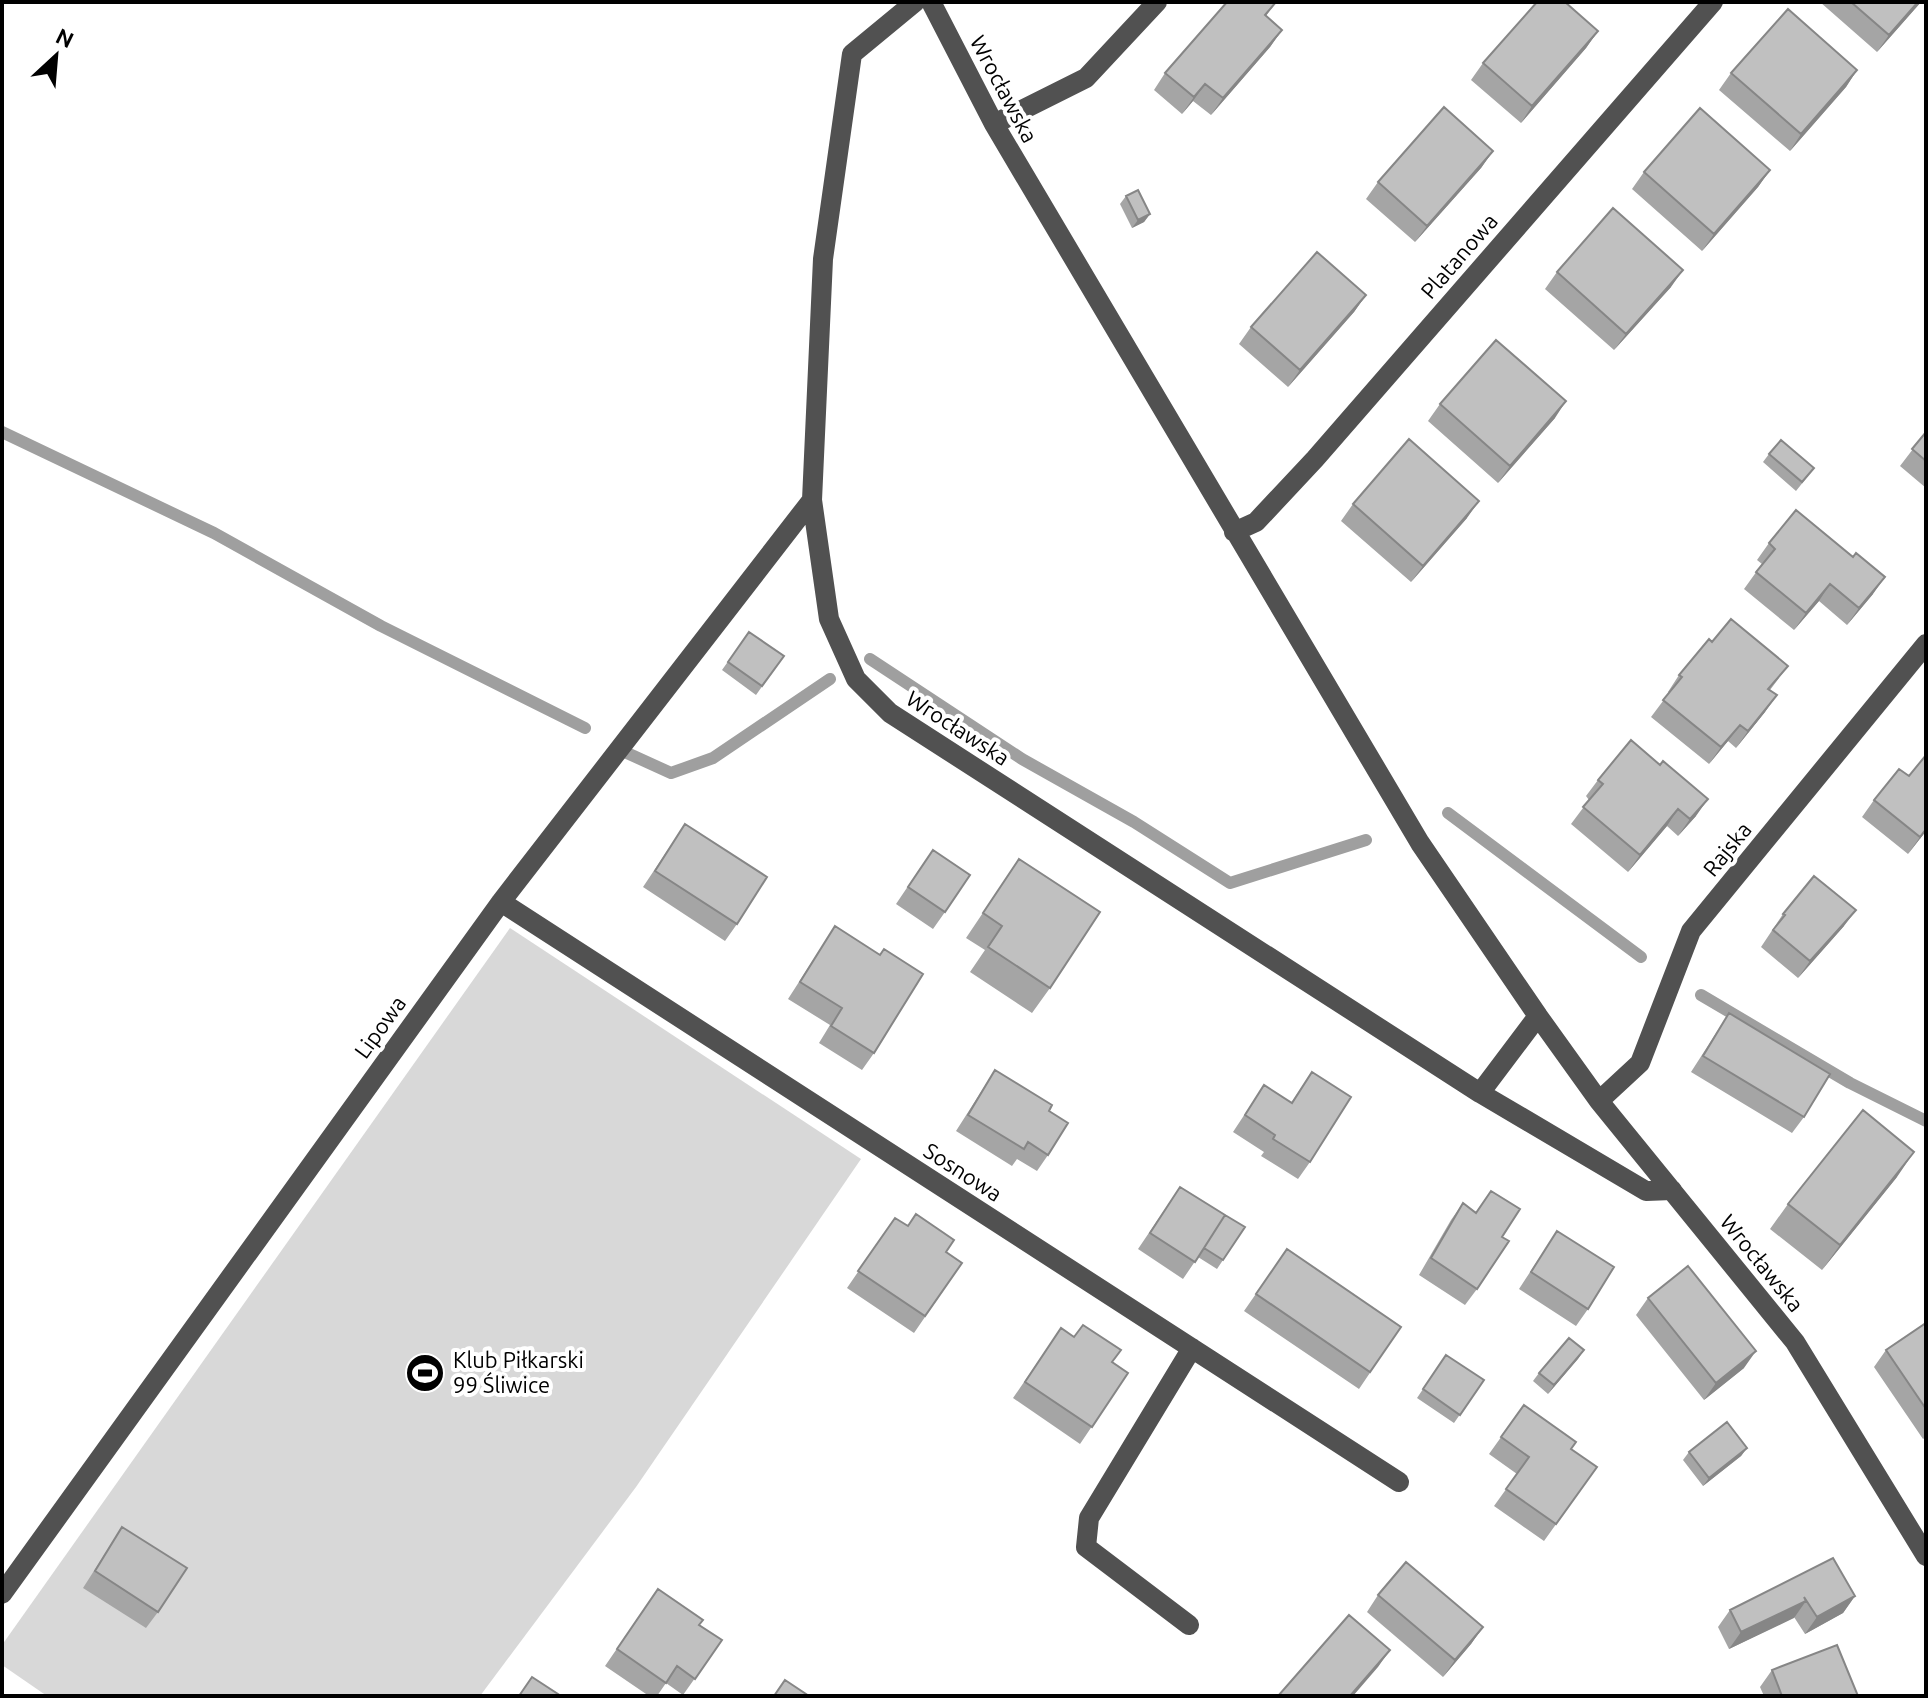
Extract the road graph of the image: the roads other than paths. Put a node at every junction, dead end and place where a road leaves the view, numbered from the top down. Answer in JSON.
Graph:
{"nodes":[{"id":1,"x":915,"y":2,"type":"edge"},
{"id":2,"x":931,"y":2,"type":"edge"},
{"id":3,"x":1157,"y":2,"type":"edge"},
{"id":4,"x":1713,"y":2,"type":"edge"},
{"id":5,"x":994,"y":124,"type":"junction"},
{"id":6,"x":812,"y":500,"type":"junction"},
{"id":7,"x":1234,"y":532,"type":"junction"},
{"id":8,"x":1926,"y":644,"type":"edge"},
{"id":9,"x":501,"y":902,"type":"junction"},
{"id":10,"x":1538,"y":1016,"type":"junction"},
{"id":11,"x":1480,"y":1093,"type":"junction"},
{"id":12,"x":1599,"y":1101,"type":"junction"},
{"id":13,"x":1672,"y":1190,"type":"junction"},
{"id":14,"x":1192,"y":1348,"type":"junction"},
{"id":15,"x":1399,"y":1482,"type":"dead end"},
{"id":16,"x":1926,"y":1556,"type":"edge"},
{"id":17,"x":2,"y":1594,"type":"edge"},
{"id":18,"x":1189,"y":1625,"type":"dead end"}],
"edges":[{"from":1,"to":6,"type":"street","name":"Wrocławska"},
{"from":2,"to":5,"type":"street","name":"Wrocławska"},
{"from":3,"to":5,"type":"street"},
{"from":4,"to":7,"type":"street","name":"Platanowa"},
{"from":5,"to":7,"type":"street","name":"Wrocławska"},
{"from":6,"to":9,"type":"street","name":"Lipowa"},
{"from":6,"to":11,"type":"street","name":"Wrocławska"},
{"from":7,"to":10,"type":"street","name":"Wrocławska"},
{"from":8,"to":12,"type":"street","name":"Rajska"},
{"from":9,"to":14,"type":"street","name":"Sosnowa"},
{"from":9,"to":17,"type":"street","name":"Lipowa"},
{"from":10,"to":11,"type":"street"},
{"from":10,"to":12,"type":"street","name":"Wrocławska"},
{"from":11,"to":13,"type":"street","name":"Wrocławska"},
{"from":12,"to":13,"type":"street","name":"Wrocławska"},
{"from":13,"to":16,"type":"street","name":"Wrocławska"},
{"from":14,"to":15,"type":"street","name":"Sosnowa"},
{"from":14,"to":18,"type":"street"}]}
